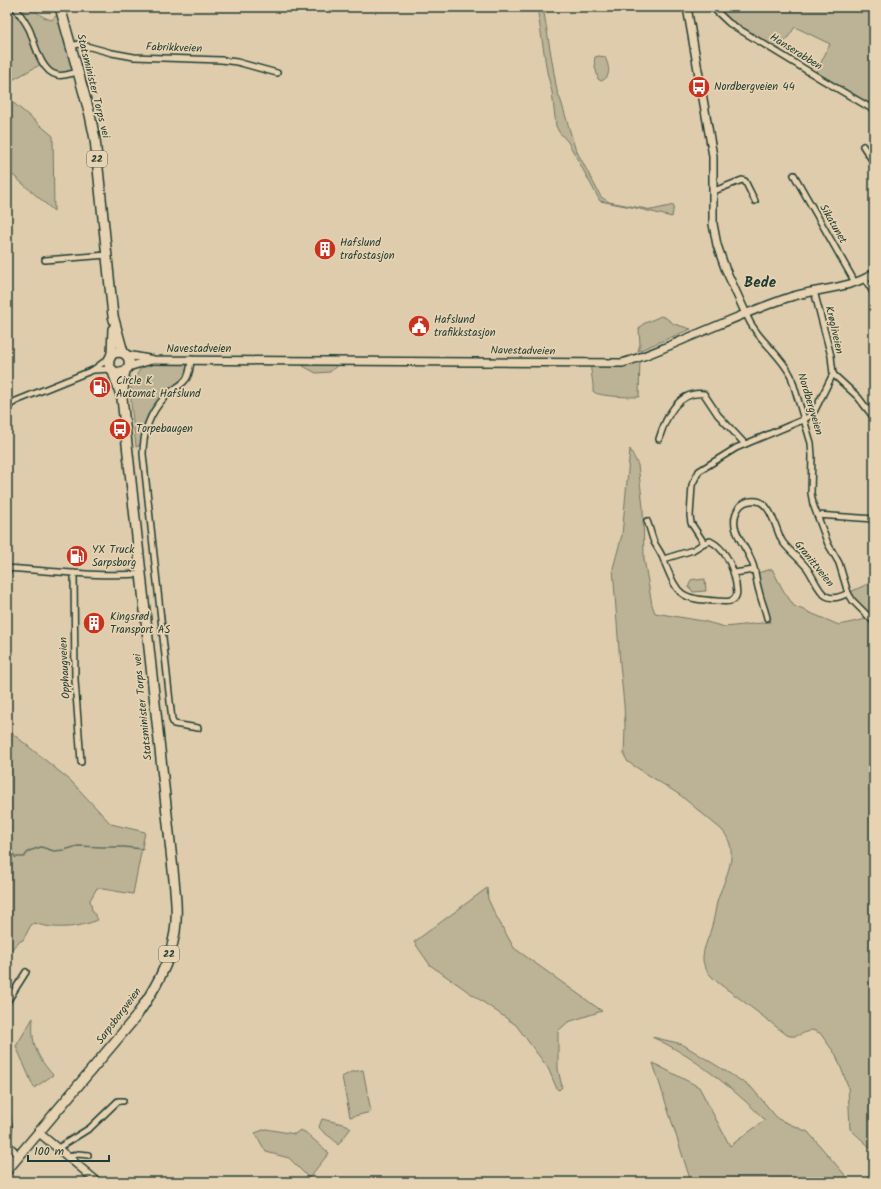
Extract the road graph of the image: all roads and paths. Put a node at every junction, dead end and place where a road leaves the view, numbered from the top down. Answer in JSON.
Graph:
{"nodes":[{"id":1,"x":15,"y":7,"type":"edge"},
{"id":2,"x":60,"y":7,"type":"edge"},
{"id":3,"x":687,"y":7,"type":"edge"},
{"id":4,"x":712,"y":7,"type":"edge"},
{"id":5,"x":71,"y":46,"type":"junction"},
{"id":6,"x":78,"y":72,"type":"junction"},
{"id":7,"x":277,"y":73,"type":"dead end"},
{"id":8,"x":874,"y":110,"type":"edge"},
{"id":9,"x":863,"y":146,"type":"dead end"},
{"id":10,"x":874,"y":163,"type":"edge"},
{"id":11,"x":794,"y":174,"type":"dead end"},
{"id":12,"x":714,"y":191,"type":"junction"},
{"id":13,"x":755,"y":201,"type":"dead end"},
{"id":14,"x":107,"y":255,"type":"junction"},
{"id":15,"x":45,"y":260,"type":"dead end"},
{"id":16,"x":874,"y":273,"type":"edge"},
{"id":17,"x":865,"y":279,"type":"junction"},
{"id":18,"x":855,"y":283,"type":"junction"},
{"id":19,"x":814,"y":291,"type":"junction"},
{"id":20,"x":874,"y":294,"type":"edge"},
{"id":21,"x":746,"y":314,"type":"junction"},
{"id":22,"x":113,"y":316,"type":"junction"},
{"id":23,"x":125,"y":354,"type":"junction"},
{"id":24,"x":110,"y":356,"type":"junction"},
{"id":25,"x":191,"y":359,"type":"junction"},
{"id":26,"x":154,"y":360,"type":"junction"},
{"id":27,"x":127,"y":369,"type":"junction"},
{"id":28,"x":93,"y":370,"type":"junction"},
{"id":29,"x":112,"y":371,"type":"junction"},
{"id":30,"x":833,"y":374,"type":"junction"},
{"id":31,"x":122,"y":398,"type":"junction"},
{"id":32,"x":7,"y":409,"type":"edge"},
{"id":33,"x":874,"y":418,"type":"edge"},
{"id":34,"x":804,"y":419,"type":"junction"},
{"id":35,"x":659,"y":440,"type":"dead end"},
{"id":36,"x":745,"y":444,"type":"junction"},
{"id":37,"x":818,"y":515,"type":"junction"},
{"id":38,"x":874,"y":519,"type":"edge"},
{"id":39,"x":647,"y":521,"type":"dead end"},
{"id":40,"x":704,"y":543,"type":"junction"},
{"id":41,"x":664,"y":559,"type":"junction"},
{"id":42,"x":7,"y":568,"type":"edge"},
{"id":43,"x":754,"y":570,"type":"junction"},
{"id":44,"x":74,"y":573,"type":"junction"},
{"id":45,"x":734,"y":573,"type":"junction"},
{"id":46,"x":141,"y":574,"type":"junction"},
{"id":47,"x":848,"y":593,"type":"junction"},
{"id":48,"x":767,"y":618,"type":"dead end"},
{"id":49,"x":874,"y":622,"type":"edge"},
{"id":50,"x":198,"y":728,"type":"dead end"},
{"id":51,"x":80,"y":762,"type":"dead end"},
{"id":52,"x":173,"y":870,"type":"joint"},
{"id":53,"x":26,"y":972,"type":"dead end"},
{"id":54,"x":7,"y":1002,"type":"edge"},
{"id":55,"x":123,"y":1101,"type":"dead end"},
{"id":56,"x":7,"y":1113,"type":"edge"},
{"id":57,"x":38,"y":1132,"type":"junction"},
{"id":58,"x":7,"y":1138,"type":"edge"},
{"id":59,"x":58,"y":1148,"type":"junction"},
{"id":60,"x":11,"y":1153,"type":"edge"},
{"id":61,"x":88,"y":1155,"type":"dead end"},
{"id":62,"x":69,"y":1157,"type":"junction"},
{"id":63,"x":7,"y":1170,"type":"edge"},
{"id":64,"x":98,"y":1182,"type":"edge"}],
"edges":[{"from":1,"to":6,"type":"street"},
{"from":2,"to":5,"type":"highway","name":"Statsminister Torps vei","number":"22"},
{"from":3,"to":12,"type":"street","name":"Nordbergveien"},
{"from":4,"to":8,"type":"street","name":"Hanserabben"},
{"from":5,"to":6,"type":"highway","name":"Statsminister Torps vei","number":"22"},
{"from":5,"to":7,"type":"street","name":"Fabrikkveien"},
{"from":6,"to":14,"type":"highway","name":"Statsminister Torps vei","number":"22"},
{"from":9,"to":10,"type":"street"},
{"from":11,"to":18,"type":"street","name":"Sikatunet"},
{"from":12,"to":13,"type":"street"},
{"from":12,"to":21,"type":"street","name":"Nordbergveien"},
{"from":14,"to":15,"type":"street"},
{"from":14,"to":22,"type":"highway","name":"Statsminister Torps vei","number":"22"},
{"from":16,"to":17,"type":"street","name":"Navestadveien"},
{"from":17,"to":18,"type":"street","name":"Navestadveien"},
{"from":17,"to":20,"type":"street"},
{"from":18,"to":19,"type":"street","name":"Navestadveien"},
{"from":19,"to":21,"type":"street","name":"Navestadveien"},
{"from":19,"to":30,"type":"street","name":"Krøgliveien"},
{"from":21,"to":25,"type":"street","name":"Navestadveien"},
{"from":21,"to":34,"type":"street","name":"Nordbergveien"},
{"from":22,"to":23,"type":"highway","name":"Statsminister Torps vei","number":"22"},
{"from":22,"to":24,"type":"highway","name":"Statsminister Torps vei","number":"22"},
{"from":23,"to":24,"type":"highway"},
{"from":23,"to":26,"type":"street","name":"Navestadveien"},
{"from":23,"to":27,"type":"highway","number":"22"},
{"from":24,"to":28,"type":"street"},
{"from":24,"to":29,"type":"highway","number":"22"},
{"from":25,"to":26,"type":"street","name":"Navestadveien"},
{"from":25,"to":50,"type":"street"},
{"from":26,"to":27,"type":"street","name":"Navestadveien"},
{"from":27,"to":29,"type":"highway"},
{"from":27,"to":31,"type":"highway","name":"Statsminister Torps vei","number":"22"},
{"from":28,"to":29,"type":"street"},
{"from":28,"to":32,"type":"street"},
{"from":29,"to":31,"type":"highway","name":"Statsminister Torps vei","number":"22"},
{"from":30,"to":33,"type":"street"},
{"from":30,"to":34,"type":"street"},
{"from":31,"to":46,"type":"highway","name":"Statsminister Torps vei","number":"22"},
{"from":34,"to":36,"type":"street"},
{"from":34,"to":37,"type":"street","name":"Nordbergveien"},
{"from":35,"to":36,"type":"street"},
{"from":36,"to":40,"type":"street"},
{"from":37,"to":38,"type":"street"},
{"from":37,"to":47,"type":"street","name":"Nordbergveien"},
{"from":39,"to":41,"type":"street"},
{"from":40,"to":41,"type":"street"},
{"from":40,"to":45,"type":"street"},
{"from":41,"to":45,"type":"street"},
{"from":42,"to":44,"type":"street"},
{"from":43,"to":45,"type":"street"},
{"from":43,"to":47,"type":"street","name":"Granittveien"},
{"from":43,"to":48,"type":"street","name":"Granittveien"},
{"from":44,"to":46,"type":"street"},
{"from":44,"to":51,"type":"street","name":"Opphaugveien"},
{"from":46,"to":52,"type":"highway","name":"Statsminister Torps vei","number":"22"},
{"from":47,"to":49,"type":"street","name":"Nordbergveien"},
{"from":52,"to":57,"type":"highway","name":"Sarpsborgveien","number":"22"},
{"from":53,"to":54,"type":"street"},
{"from":55,"to":59,"type":"street"},
{"from":56,"to":58,"type":"street"},
{"from":57,"to":59,"type":"street"},
{"from":57,"to":60,"type":"highway","name":"Sarpsborgveien","number":"22"},
{"from":59,"to":62,"type":"street"},
{"from":60,"to":63,"type":"highway","name":"Sarpsborgveien","number":"22"},
{"from":61,"to":62,"type":"street"},
{"from":62,"to":64,"type":"street"}]}
